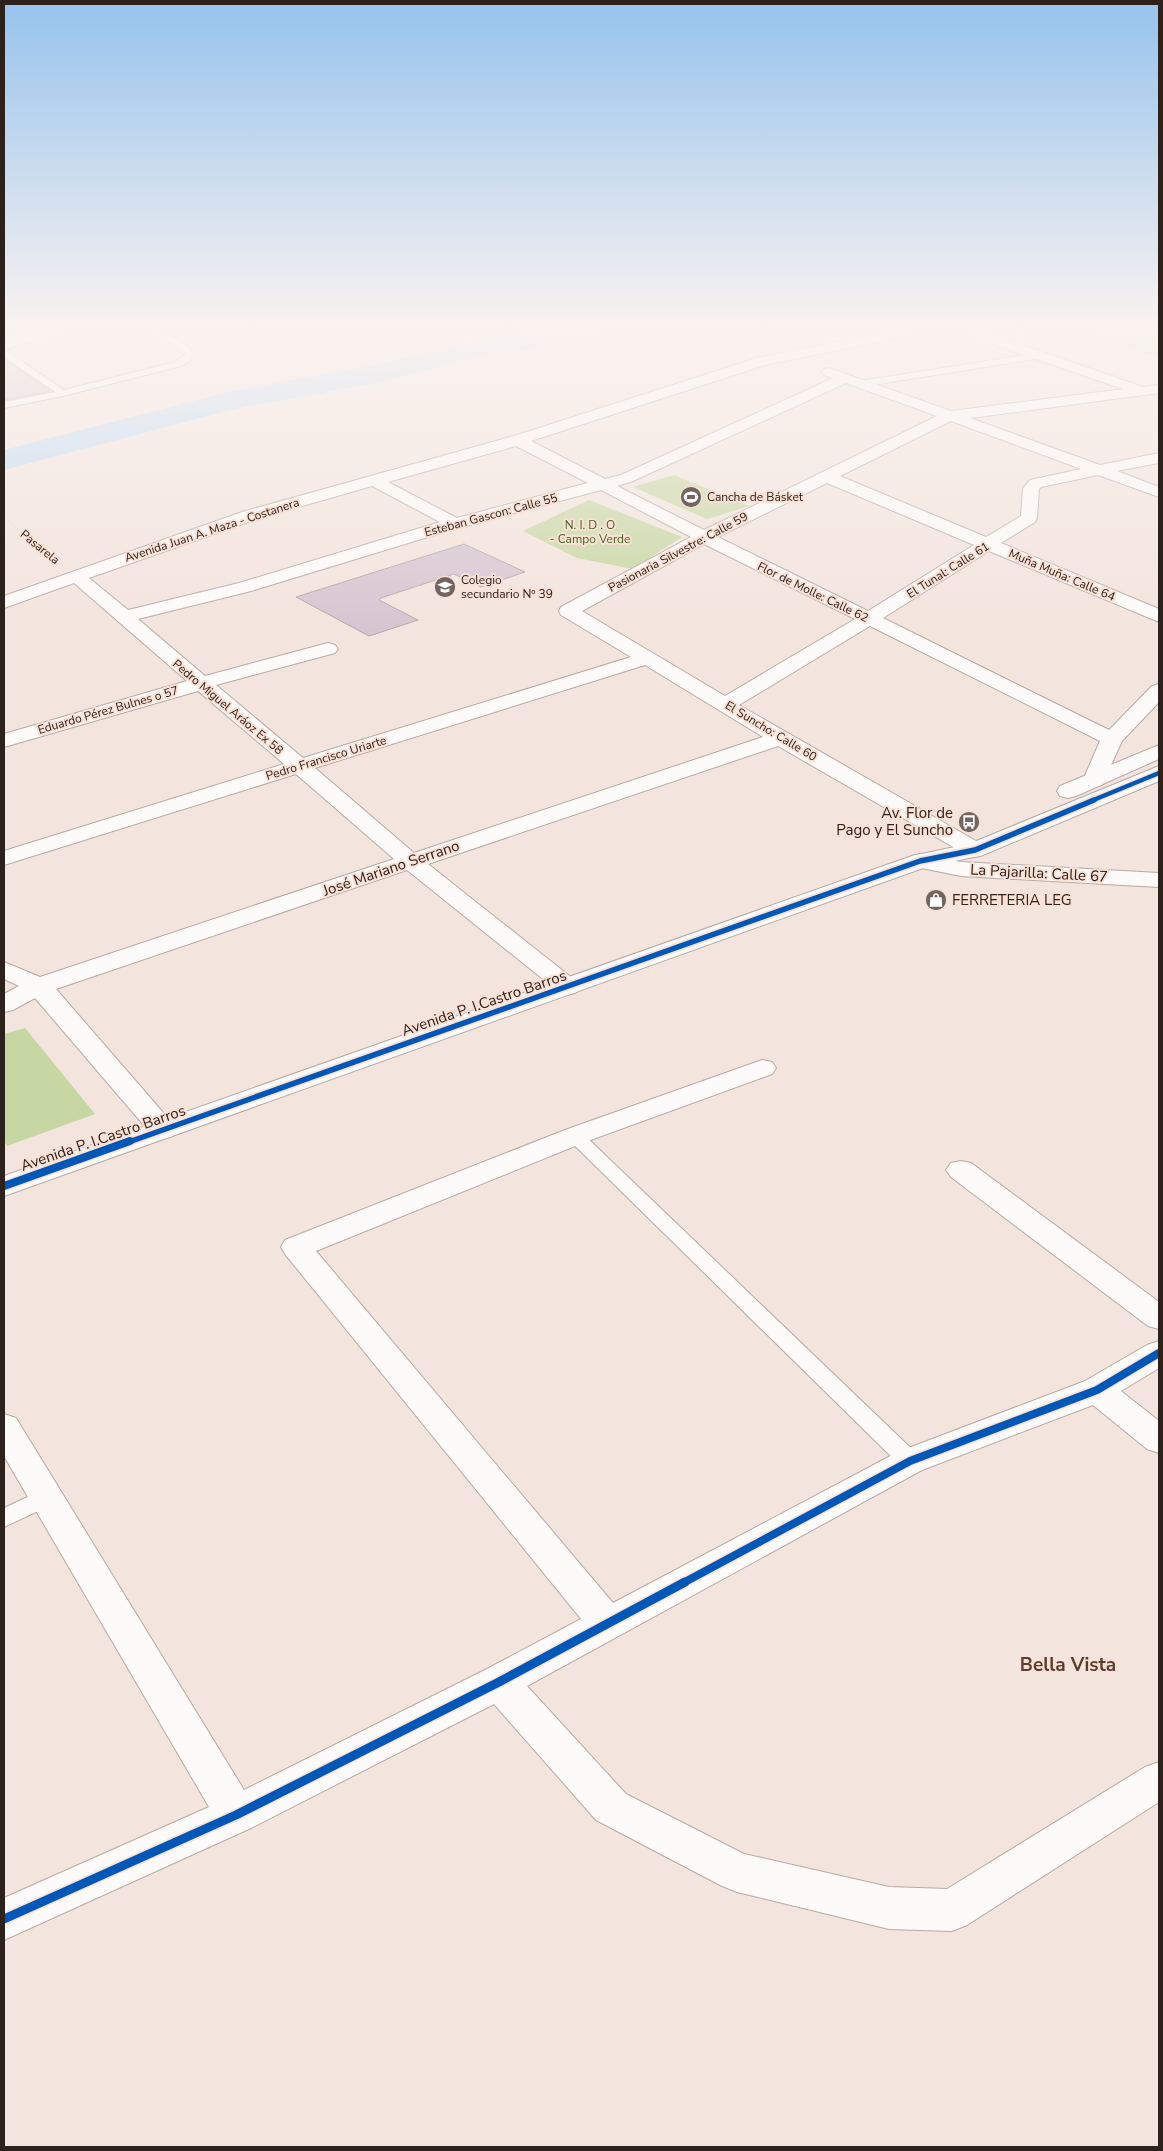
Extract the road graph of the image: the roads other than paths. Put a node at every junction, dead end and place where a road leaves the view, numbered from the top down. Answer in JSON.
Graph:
{"nodes":[{"id":1,"x":544,"y":431,"type":"edge"},
{"id":2,"x":735,"y":431,"type":"edge"},
{"id":3,"x":919,"y":431,"type":"edge"},
{"id":4,"x":992,"y":431,"type":"edge"},
{"id":5,"x":517,"y":440,"type":"junction"},
{"id":6,"x":1159,"y":458,"type":"edge"},
{"id":7,"x":1098,"y":470,"type":"junction"},
{"id":8,"x":827,"y":477,"type":"junction"},
{"id":9,"x":373,"y":480,"type":"junction"},
{"id":10,"x":604,"y":485,"type":"junction"},
{"id":11,"x":1159,"y":492,"type":"edge"},
{"id":12,"x":455,"y":523,"type":"junction"},
{"id":13,"x":704,"y":537,"type":"junction"},
{"id":14,"x":989,"y":544,"type":"junction"},
{"id":15,"x":76,"y":576,"type":"junction"},
{"id":16,"x":4,"y":602,"type":"edge"},
{"id":17,"x":568,"y":611,"type":"joint"},
{"id":18,"x":1159,"y":616,"type":"edge"},
{"id":19,"x":124,"y":617,"type":"junction"},
{"id":20,"x":869,"y":619,"type":"junction"},
{"id":21,"x":328,"y":649,"type":"dead end"},
{"id":22,"x":648,"y":658,"type":"junction"},
{"id":23,"x":200,"y":684,"type":"junction"},
{"id":24,"x":1159,"y":690,"type":"edge"},
{"id":25,"x":726,"y":704,"type":"junction"},
{"id":26,"x":6,"y":737,"type":"edge"},
{"id":27,"x":780,"y":738,"type":"junction"},
{"id":28,"x":1112,"y":739,"type":"junction"},
{"id":29,"x":1159,"y":751,"type":"edge"},
{"id":30,"x":299,"y":767,"type":"junction"},
{"id":31,"x":1159,"y":773,"type":"edge"},
{"id":32,"x":1094,"y":780,"type":"junction"},
{"id":33,"x":954,"y":838,"type":"junction"},
{"id":34,"x":975,"y":850,"type":"junction"},
{"id":35,"x":4,"y":858,"type":"edge"},
{"id":36,"x":410,"y":861,"type":"junction"},
{"id":37,"x":920,"y":861,"type":"junction"},
{"id":38,"x":1159,"y":880,"type":"edge"},
{"id":39,"x":4,"y":970,"type":"edge"},
{"id":40,"x":39,"y":986,"type":"junction"},
{"id":41,"x":568,"y":987,"type":"junction"},
{"id":42,"x":4,"y":1004,"type":"edge"},
{"id":43,"x":762,"y":1068,"type":"dead end"},
{"id":44,"x":163,"y":1130,"type":"junction"},
{"id":45,"x":575,"y":1136,"type":"junction"},
{"id":46,"x":961,"y":1170,"type":"dead end"},
{"id":47,"x":4,"y":1186,"type":"edge"},
{"id":48,"x":1159,"y":1318,"type":"edge"},
{"id":49,"x":1159,"y":1353,"type":"edge"},
{"id":50,"x":1097,"y":1390,"type":"junction"},
{"id":51,"x":4,"y":1427,"type":"edge"},
{"id":52,"x":1159,"y":1440,"type":"edge"},
{"id":53,"x":910,"y":1461,"type":"junction"},
{"id":54,"x":45,"y":1498,"type":"junction"},
{"id":55,"x":4,"y":1518,"type":"edge"},
{"id":56,"x":607,"y":1623,"type":"junction"},
{"id":57,"x":499,"y":1682,"type":"junction"},
{"id":58,"x":1159,"y":1780,"type":"edge"},
{"id":59,"x":236,"y":1815,"type":"junction"},
{"id":60,"x":4,"y":1919,"type":"edge"}],
"edges":[{"from":1,"to":5,"type":"street","name":"Avenida Juan A. Maza - Costanera"},
{"from":2,"to":10,"type":"street","name":"Esteban Gascon: Calle 55"},
{"from":3,"to":8,"type":"street","name":"Pasionaria Silvestre: Calle 59"},
{"from":4,"to":7,"type":"street"},
{"from":5,"to":9,"type":"street","name":"Avenida Juan A. Maza - Costanera"},
{"from":5,"to":10,"type":"street","name":"Flor de Molle: Calle 62"},
{"from":6,"to":7,"type":"street","name":"El Tunal: Calle 61"},
{"from":7,"to":11,"type":"street"},
{"from":7,"to":14,"type":"street","name":"El Tunal: Calle 61"},
{"from":8,"to":13,"type":"street","name":"Pasionaria Silvestre: Calle 59"},
{"from":8,"to":14,"type":"street","name":"Muña Muña: Calle 64"},
{"from":9,"to":12,"type":"street"},
{"from":9,"to":15,"type":"street","name":"Avenida Juan A. Maza - Costanera"},
{"from":10,"to":12,"type":"street","name":"Esteban Gascon: Calle 55"},
{"from":10,"to":13,"type":"street","name":"Flor de Molle: Calle 62"},
{"from":12,"to":19,"type":"street","name":"Esteban Gascon: Calle 55"},
{"from":13,"to":17,"type":"street","name":"Pasionaria Silvestre: Calle 59"},
{"from":13,"to":20,"type":"street","name":"Flor de Molle: Calle 62"},
{"from":14,"to":18,"type":"street","name":"Muña Muña: Calle 64"},
{"from":14,"to":20,"type":"street","name":"El Tunal: Calle 61"},
{"from":15,"to":16,"type":"street","name":"Avenida Juan A. Maza - Costanera"},
{"from":15,"to":19,"type":"street","name":"Pedro Miguel Aráoz Ex 58"},
{"from":17,"to":22,"type":"street","name":"El Suncho: Calle 60"},
{"from":19,"to":23,"type":"street","name":"Pedro Miguel Aráoz Ex 58"},
{"from":20,"to":25,"type":"street","name":"El Tunal: Calle 61"},
{"from":20,"to":28,"type":"street","name":"Flor de Molle: Calle 62"},
{"from":21,"to":23,"type":"street","name":"Eduardo Pérez Bulnes o 57"},
{"from":22,"to":25,"type":"street","name":"El Suncho: Calle 60"},
{"from":22,"to":30,"type":"street","name":"Pedro Francisco Uriarte"},
{"from":23,"to":26,"type":"street","name":"Eduardo Pérez Bulnes o 57"},
{"from":23,"to":30,"type":"street","name":"Pedro Miguel Aráoz Ex 58"},
{"from":24,"to":28,"type":"street"},
{"from":25,"to":27,"type":"street","name":"El Suncho: Calle 60"},
{"from":27,"to":33,"type":"street","name":"El Suncho: Calle 60"},
{"from":27,"to":36,"type":"street","name":"José Mariano Serrano"},
{"from":28,"to":32,"type":"street"},
{"from":29,"to":32,"type":"street","name":"Avenida P. I.Castro Barros"},
{"from":30,"to":35,"type":"street","name":"Pedro Francisco Uriarte"},
{"from":30,"to":36,"type":"street","name":"Pedro Miguel Aráoz Ex 58"},
{"from":31,"to":34,"type":"street","name":"Avenida P. I.Castro Barros"},
{"from":32,"to":33,"type":"street","name":"Avenida P. I.Castro Barros"},
{"from":33,"to":34,"type":"street","name":"El Suncho: Calle 60"},
{"from":33,"to":37,"type":"street","name":"Avenida P. I.Castro Barros"},
{"from":34,"to":37,"type":"street","name":"Avenida P. I.Castro Barros"},
{"from":36,"to":40,"type":"street","name":"José Mariano Serrano"},
{"from":36,"to":41,"type":"street","name":"Pedro Miguel Aráoz Ex 58"},
{"from":37,"to":38,"type":"street","name":"La Pajarilla: Calle 67"},
{"from":37,"to":41,"type":"street","name":"Avenida P. I.Castro Barros"},
{"from":39,"to":40,"type":"street"},
{"from":40,"to":42,"type":"street","name":"José Mariano Serrano"},
{"from":40,"to":44,"type":"street"},
{"from":41,"to":44,"type":"street","name":"Avenida P. I.Castro Barros"},
{"from":43,"to":45,"type":"street"},
{"from":44,"to":47,"type":"street","name":"Avenida P. I.Castro Barros"},
{"from":45,"to":53,"type":"lane"},
{"from":45,"to":56,"type":"street"},
{"from":46,"to":48,"type":"street"},
{"from":49,"to":50,"type":"street"},
{"from":50,"to":52,"type":"street"},
{"from":50,"to":53,"type":"street"},
{"from":51,"to":54,"type":"street"},
{"from":53,"to":56,"type":"street"},
{"from":54,"to":55,"type":"lane"},
{"from":54,"to":59,"type":"street"},
{"from":56,"to":57,"type":"street"},
{"from":57,"to":58,"type":"street"},
{"from":57,"to":59,"type":"street"},
{"from":59,"to":60,"type":"street"}]}
